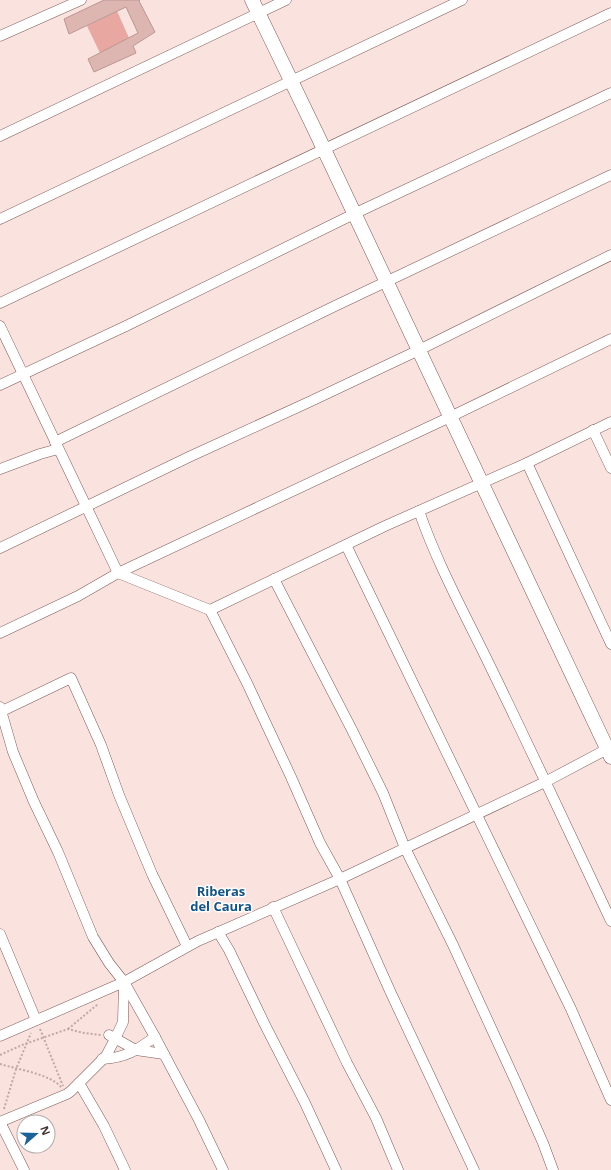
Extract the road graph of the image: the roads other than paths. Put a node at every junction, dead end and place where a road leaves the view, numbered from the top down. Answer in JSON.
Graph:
{"nodes":[{"id":1,"x":81,"y":0,"type":"edge"},
{"id":2,"x":252,"y":0,"type":"edge"},
{"id":3,"x":286,"y":0,"type":"edge"},
{"id":4,"x":462,"y":0,"type":"edge"},
{"id":5,"x":258,"y":13,"type":"junction"},
{"id":6,"x":611,"y":13,"type":"edge"},
{"id":7,"x":0,"y":36,"type":"edge"},
{"id":8,"x":291,"y":82,"type":"junction"},
{"id":9,"x":611,"y":93,"type":"edge"},
{"id":10,"x":0,"y":136,"type":"edge"},
{"id":11,"x":324,"y":149,"type":"junction"},
{"id":12,"x":611,"y":175,"type":"edge"},
{"id":13,"x":354,"y":214,"type":"junction"},
{"id":14,"x":0,"y":219,"type":"edge"},
{"id":15,"x":611,"y":255,"type":"edge"},
{"id":16,"x":386,"y":281,"type":"junction"},
{"id":17,"x":0,"y":303,"type":"edge"},
{"id":18,"x":0,"y":326,"type":"edge"},
{"id":19,"x":611,"y":339,"type":"edge"},
{"id":20,"x":418,"y":350,"type":"junction"},
{"id":21,"x":23,"y":375,"type":"junction"},
{"id":22,"x":0,"y":385,"type":"edge"},
{"id":23,"x":450,"y":417,"type":"junction"},
{"id":24,"x":611,"y":422,"type":"edge"},
{"id":25,"x":593,"y":430,"type":"junction"},
{"id":26,"x":56,"y":446,"type":"junction"},
{"id":27,"x":527,"y":463,"type":"junction"},
{"id":28,"x":611,"y":468,"type":"edge"},
{"id":29,"x":0,"y":469,"type":"edge"},
{"id":30,"x":481,"y":483,"type":"junction"},
{"id":31,"x":86,"y":507,"type":"junction"},
{"id":32,"x":419,"y":511,"type":"junction"},
{"id":33,"x":346,"y":545,"type":"junction"},
{"id":34,"x":0,"y":548,"type":"edge"},
{"id":35,"x":118,"y":573,"type":"junction"},
{"id":36,"x":274,"y":579,"type":"junction"},
{"id":37,"x":210,"y":610,"type":"junction"},
{"id":38,"x":0,"y":633,"type":"edge"},
{"id":39,"x":611,"y":644,"type":"edge"},
{"id":40,"x":1,"y":710,"type":"edge"},
{"id":41,"x":610,"y":751,"type":"edge"},
{"id":42,"x":545,"y":782,"type":"junction"},
{"id":43,"x":477,"y":814,"type":"junction"},
{"id":44,"x":405,"y":848,"type":"junction"},
{"id":45,"x":340,"y":879,"type":"junction"},
{"id":46,"x":273,"y":907,"type":"junction"},
{"id":47,"x":611,"y":921,"type":"edge"},
{"id":48,"x":218,"y":932,"type":"junction"},
{"id":49,"x":0,"y":934,"type":"edge"},
{"id":50,"x":187,"y":946,"type":"junction"},
{"id":51,"x":124,"y":982,"type":"junction"},
{"id":52,"x":36,"y":1020,"type":"junction"},
{"id":53,"x":0,"y":1036,"type":"edge"},
{"id":54,"x":112,"y":1037,"type":"junction"},
{"id":55,"x":155,"y":1037,"type":"junction"},
{"id":56,"x":136,"y":1050,"type":"junction"},
{"id":57,"x":164,"y":1054,"type":"junction"},
{"id":58,"x":102,"y":1059,"type":"junction"},
{"id":59,"x":79,"y":1083,"type":"junction"},
{"id":60,"x":611,"y":1100,"type":"edge"},
{"id":61,"x":0,"y":1122,"type":"edge"},
{"id":62,"x":24,"y":1170,"type":"edge"},
{"id":63,"x":125,"y":1170,"type":"edge"},
{"id":64,"x":223,"y":1170,"type":"edge"},
{"id":65,"x":336,"y":1170,"type":"edge"},
{"id":66,"x":398,"y":1170,"type":"edge"},
{"id":67,"x":474,"y":1170,"type":"edge"},
{"id":68,"x":553,"y":1170,"type":"edge"}],
"edges":[{"from":1,"to":7,"type":"street"},
{"from":2,"to":5,"type":"street"},
{"from":3,"to":5,"type":"street"},
{"from":4,"to":8,"type":"street"},
{"from":5,"to":8,"type":"street"},
{"from":5,"to":10,"type":"street"},
{"from":6,"to":11,"type":"street"},
{"from":8,"to":11,"type":"street"},
{"from":8,"to":14,"type":"street"},
{"from":9,"to":13,"type":"street"},
{"from":11,"to":13,"type":"street"},
{"from":11,"to":17,"type":"street"},
{"from":12,"to":16,"type":"street"},
{"from":13,"to":16,"type":"street"},
{"from":13,"to":21,"type":"street"},
{"from":15,"to":20,"type":"street"},
{"from":16,"to":20,"type":"street"},
{"from":16,"to":26,"type":"street"},
{"from":18,"to":21,"type":"street"},
{"from":19,"to":23,"type":"street"},
{"from":20,"to":23,"type":"street"},
{"from":20,"to":31,"type":"street"},
{"from":21,"to":22,"type":"street"},
{"from":21,"to":26,"type":"street"},
{"from":23,"to":30,"type":"street"},
{"from":23,"to":35,"type":"street"},
{"from":24,"to":25,"type":"street"},
{"from":25,"to":27,"type":"street"},
{"from":25,"to":28,"type":"street"},
{"from":26,"to":29,"type":"street"},
{"from":26,"to":31,"type":"street"},
{"from":27,"to":30,"type":"street"},
{"from":27,"to":39,"type":"street"},
{"from":30,"to":32,"type":"street"},
{"from":30,"to":41,"type":"street"},
{"from":31,"to":34,"type":"street"},
{"from":31,"to":35,"type":"street"},
{"from":32,"to":33,"type":"street"},
{"from":32,"to":42,"type":"street"},
{"from":33,"to":36,"type":"street"},
{"from":33,"to":43,"type":"street"},
{"from":35,"to":37,"type":"street"},
{"from":35,"to":38,"type":"street"},
{"from":36,"to":37,"type":"street"},
{"from":36,"to":44,"type":"street"},
{"from":37,"to":45,"type":"street"},
{"from":40,"to":50,"type":"street"},
{"from":40,"to":51,"type":"street"},
{"from":41,"to":42,"type":"street"},
{"from":42,"to":43,"type":"street"},
{"from":42,"to":47,"type":"street"},
{"from":43,"to":44,"type":"street"},
{"from":43,"to":60,"type":"street"},
{"from":44,"to":45,"type":"street"},
{"from":44,"to":68,"type":"street"},
{"from":45,"to":46,"type":"street"},
{"from":45,"to":67,"type":"street"},
{"from":46,"to":48,"type":"street"},
{"from":46,"to":66,"type":"street"},
{"from":48,"to":50,"type":"street"},
{"from":48,"to":65,"type":"street"},
{"from":49,"to":52,"type":"street"},
{"from":50,"to":51,"type":"street"},
{"from":51,"to":52,"type":"street"},
{"from":51,"to":54,"type":"street"},
{"from":51,"to":55,"type":"street"},
{"from":52,"to":53,"type":"street"},
{"from":54,"to":56,"type":"street"},
{"from":54,"to":58,"type":"street"},
{"from":55,"to":56,"type":"street"},
{"from":55,"to":57,"type":"street"},
{"from":56,"to":57,"type":"street"},
{"from":56,"to":58,"type":"street"},
{"from":57,"to":64,"type":"street"},
{"from":58,"to":59,"type":"street"},
{"from":59,"to":61,"type":"street"},
{"from":59,"to":63,"type":"street"},
{"from":61,"to":62,"type":"street"}]}
